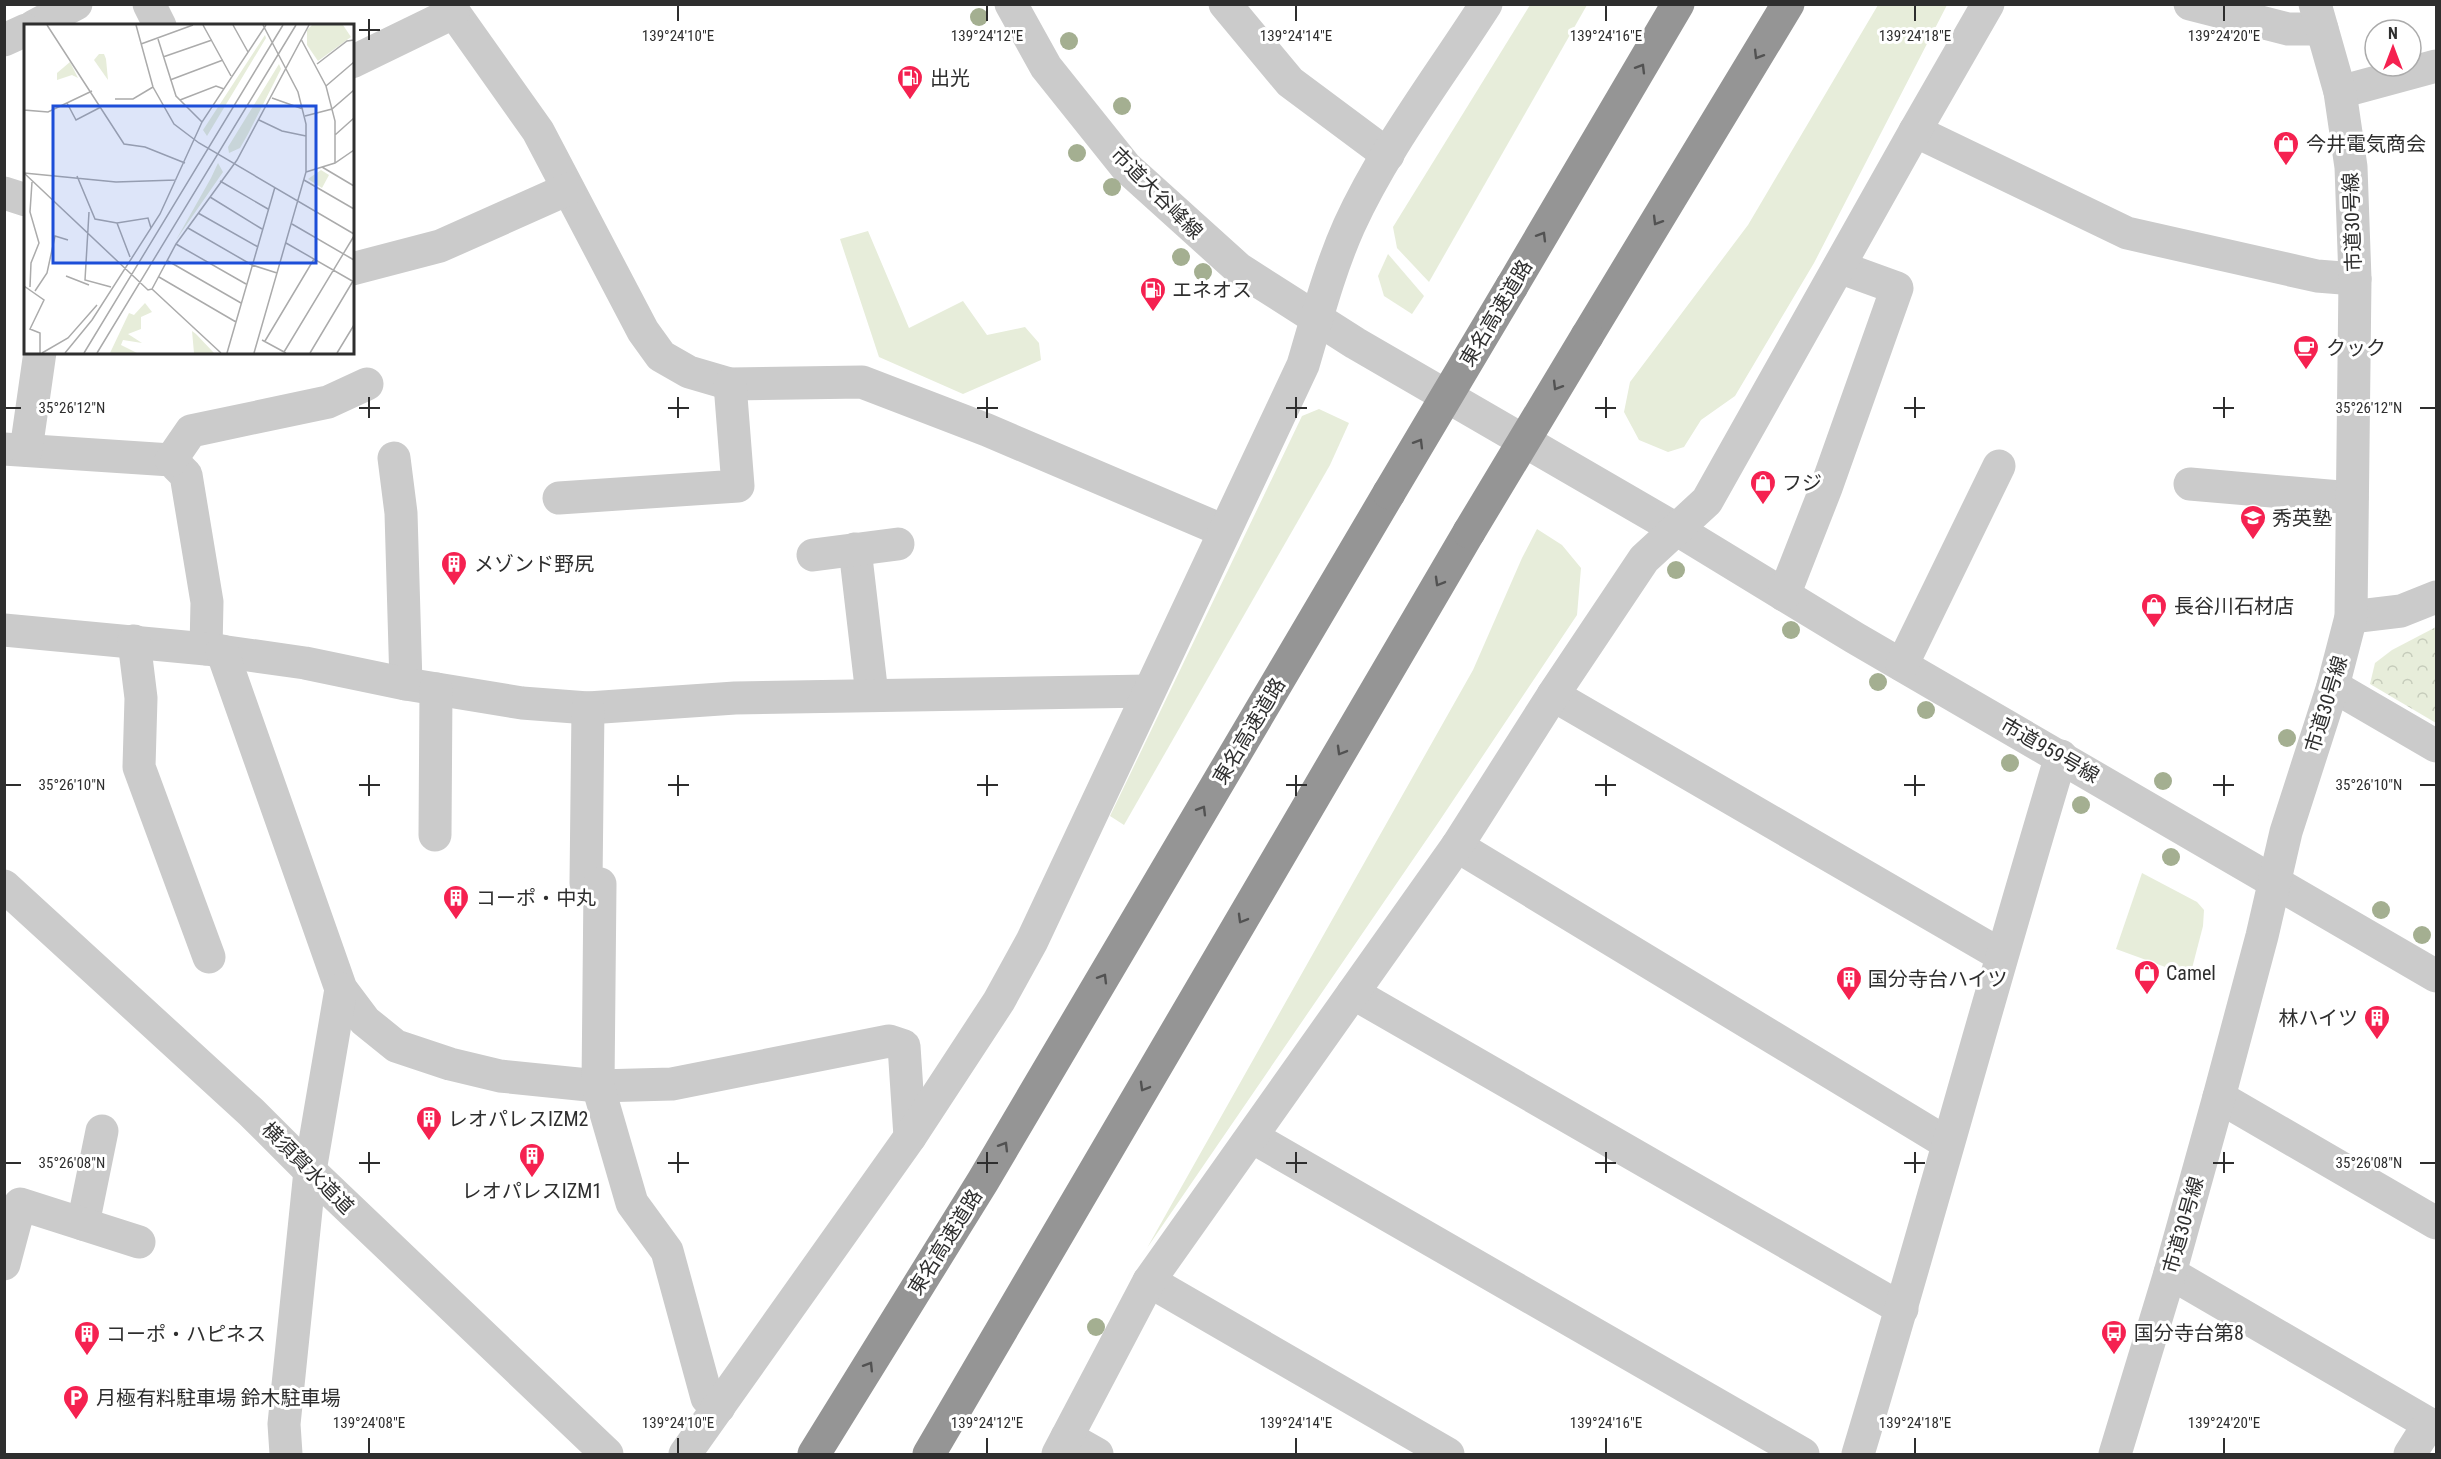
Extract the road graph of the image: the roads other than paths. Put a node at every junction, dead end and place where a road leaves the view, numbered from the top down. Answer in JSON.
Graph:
{"nodes":[{"id":1,"x":76,"y":4,"type":"edge"},
{"id":2,"x":149,"y":4,"type":"edge"},
{"id":3,"x":1011,"y":4,"type":"edge"},
{"id":4,"x":1225,"y":4,"type":"edge"},
{"id":5,"x":1486,"y":4,"type":"edge"},
{"id":6,"x":1678,"y":4,"type":"edge"},
{"id":7,"x":1788,"y":4,"type":"edge"},
{"id":8,"x":1988,"y":4,"type":"edge"},
{"id":9,"x":2190,"y":4,"type":"edge"},
{"id":10,"x":451,"y":9,"type":"edge"},
{"id":11,"x":2318,"y":17,"type":"edge"},
{"id":12,"x":38,"y":24,"type":"edge"},
{"id":13,"x":159,"y":24,"type":"edge"},
{"id":14,"x":24,"y":31,"type":"edge"},
{"id":15,"x":4,"y":40,"type":"edge"},
{"id":16,"x":354,"y":61,"type":"edge"},
{"id":17,"x":2436,"y":66,"type":"edge"},
{"id":18,"x":2340,"y":92,"type":"junction"},
{"id":19,"x":1915,"y":131,"type":"junction"},
{"id":20,"x":1388,"y":154,"type":"junction"},
{"id":21,"x":568,"y":189,"type":"junction"},
{"id":22,"x":4,"y":193,"type":"edge"},
{"id":23,"x":24,"y":199,"type":"edge"},
{"id":24,"x":1839,"y":267,"type":"junction"},
{"id":25,"x":354,"y":268,"type":"edge"},
{"id":26,"x":2355,"y":279,"type":"junction"},
{"id":27,"x":1317,"y":318,"type":"junction"},
{"id":28,"x":39,"y":354,"type":"edge"},
{"id":29,"x":367,"y":384,"type":"dead end"},
{"id":30,"x":730,"y":384,"type":"junction"},
{"id":31,"x":15,"y":450,"type":"edge"},
{"id":32,"x":394,"y":458,"type":"dead end"},
{"id":33,"x":171,"y":460,"type":"junction"},
{"id":34,"x":1999,"y":466,"type":"dead end"},
{"id":35,"x":2190,"y":484,"type":"dead end"},
{"id":36,"x":560,"y":498,"type":"dead end"},
{"id":37,"x":2352,"y":498,"type":"junction"},
{"id":38,"x":1670,"y":526,"type":"junction"},
{"id":39,"x":1224,"y":531,"type":"junction"},
{"id":40,"x":898,"y":544,"type":"dead end"},
{"id":41,"x":855,"y":549,"type":"junction"},
{"id":42,"x":813,"y":555,"type":"dead end"},
{"id":43,"x":1784,"y":595,"type":"junction"},
{"id":44,"x":2436,"y":597,"type":"edge"},
{"id":45,"x":2351,"y":617,"type":"junction"},
{"id":46,"x":4,"y":630,"type":"edge"},
{"id":47,"x":134,"y":640,"type":"junction"},
{"id":48,"x":214,"y":650,"type":"junction"},
{"id":49,"x":1902,"y":665,"type":"junction"},
{"id":50,"x":421,"y":686,"type":"junction"},
{"id":51,"x":2333,"y":686,"type":"junction"},
{"id":52,"x":1148,"y":692,"type":"junction"},
{"id":53,"x":872,"y":695,"type":"junction"},
{"id":54,"x":1553,"y":695,"type":"junction"},
{"id":55,"x":588,"y":708,"type":"junction"},
{"id":56,"x":2436,"y":746,"type":"edge"},
{"id":57,"x":2061,"y":756,"type":"junction"},
{"id":58,"x":435,"y":835,"type":"dead end"},
{"id":59,"x":1457,"y":846,"type":"junction"},
{"id":60,"x":2273,"y":881,"type":"junction"},
{"id":61,"x":4,"y":886,"type":"edge"},
{"id":62,"x":2001,"y":955,"type":"junction"},
{"id":63,"x":209,"y":957,"type":"dead end"},
{"id":64,"x":2436,"y":976,"type":"edge"},
{"id":65,"x":341,"y":989,"type":"junction"},
{"id":66,"x":1353,"y":993,"type":"junction"},
{"id":67,"x":598,"y":1086,"type":"junction"},
{"id":68,"x":2219,"y":1097,"type":"junction"},
{"id":69,"x":102,"y":1131,"type":"dead end"},
{"id":70,"x":910,"y":1137,"type":"junction"},
{"id":71,"x":1252,"y":1137,"type":"junction"},
{"id":72,"x":1947,"y":1143,"type":"junction"},
{"id":73,"x":310,"y":1171,"type":"junction"},
{"id":74,"x":2436,"y":1223,"type":"edge"},
{"id":75,"x":83,"y":1224,"type":"junction"},
{"id":76,"x":139,"y":1242,"type":"dead end"},
{"id":77,"x":4,"y":1264,"type":"edge"},
{"id":78,"x":2170,"y":1273,"type":"junction"},
{"id":79,"x":1149,"y":1281,"type":"junction"},
{"id":80,"x":1902,"y":1309,"type":"junction"},
{"id":81,"x":719,"y":1407,"type":"junction"},
{"id":82,"x":2432,"y":1426,"type":"edge"},
{"id":83,"x":1063,"y":1446,"type":"edge"},
{"id":84,"x":286,"y":1455,"type":"edge"},
{"id":85,"x":607,"y":1455,"type":"edge"},
{"id":86,"x":685,"y":1455,"type":"edge"},
{"id":87,"x":813,"y":1455,"type":"edge"},
{"id":88,"x":929,"y":1455,"type":"edge"},
{"id":89,"x":1097,"y":1455,"type":"edge"},
{"id":90,"x":1448,"y":1455,"type":"edge"},
{"id":91,"x":1803,"y":1455,"type":"edge"},
{"id":92,"x":1858,"y":1455,"type":"edge"},
{"id":93,"x":2115,"y":1455,"type":"edge"},
{"id":94,"x":2410,"y":1455,"type":"edge"}],
"edges":[{"from":1,"to":12,"type":"street"},
{"from":2,"to":13,"type":"street"},
{"from":3,"to":27,"type":"street","name":"市道大谷峰線"},
{"from":4,"to":20,"type":"street"},
{"from":5,"to":20,"type":"street"},
{"from":87,"to":6,"type":"highway","name":"東名高速道路","one_way":true,"bridge":true},
{"from":7,"to":88,"type":"highway","one_way":true,"bridge":true},
{"from":8,"to":19,"type":"street"},
{"from":9,"to":11,"type":"street"},
{"from":10,"to":16,"type":"street"},
{"from":10,"to":21,"type":"street"},
{"from":11,"to":18,"type":"street","name":"市道30号線"},
{"from":14,"to":15,"type":"street"},
{"from":17,"to":18,"type":"street"},
{"from":18,"to":26,"type":"street","name":"市道30号線"},
{"from":19,"to":24,"type":"street"},
{"from":19,"to":26,"type":"street"},
{"from":20,"to":27,"type":"street"},
{"from":21,"to":25,"type":"street"},
{"from":21,"to":30,"type":"street"},
{"from":22,"to":23,"type":"street"},
{"from":24,"to":38,"type":"street"},
{"from":24,"to":43,"type":"street"},
{"from":26,"to":37,"type":"street","name":"市道30号線"},
{"from":27,"to":38,"type":"street","name":"市道大谷峰線"},
{"from":27,"to":39,"type":"street"},
{"from":28,"to":31,"type":"street"},
{"from":29,"to":33,"type":"street"},
{"from":30,"to":36,"type":"street"},
{"from":30,"to":39,"type":"street"},
{"from":31,"to":33,"type":"street"},
{"from":32,"to":50,"type":"street"},
{"from":33,"to":48,"type":"street"},
{"from":34,"to":49,"type":"street"},
{"from":35,"to":37,"type":"street"},
{"from":37,"to":45,"type":"street","name":"市道30号線"},
{"from":38,"to":43,"type":"street","name":"市道959号線"},
{"from":38,"to":54,"type":"street"},
{"from":39,"to":52,"type":"street"},
{"from":40,"to":41,"type":"street"},
{"from":41,"to":42,"type":"street"},
{"from":41,"to":53,"type":"street"},
{"from":43,"to":49,"type":"street","name":"市道959号線"},
{"from":44,"to":45,"type":"street"},
{"from":45,"to":51,"type":"street","name":"市道30号線"},
{"from":46,"to":47,"type":"street"},
{"from":47,"to":48,"type":"street"},
{"from":47,"to":63,"type":"street"},
{"from":48,"to":50,"type":"street"},
{"from":48,"to":65,"type":"street"},
{"from":49,"to":57,"type":"street","name":"市道959号線"},
{"from":50,"to":55,"type":"street"},
{"from":50,"to":58,"type":"street"},
{"from":51,"to":56,"type":"street"},
{"from":51,"to":60,"type":"street","name":"市道30号線"},
{"from":52,"to":53,"type":"street"},
{"from":52,"to":70,"type":"street"},
{"from":53,"to":55,"type":"street"},
{"from":54,"to":59,"type":"street"},
{"from":54,"to":62,"type":"street"},
{"from":55,"to":67,"type":"street"},
{"from":57,"to":60,"type":"street","name":"市道959号線"},
{"from":57,"to":62,"type":"street"},
{"from":59,"to":66,"type":"street"},
{"from":59,"to":72,"type":"street"},
{"from":60,"to":64,"type":"street","name":"市道959号線"},
{"from":60,"to":68,"type":"street","name":"市道30号線"},
{"from":61,"to":73,"type":"street","name":"横須賀水道道"},
{"from":62,"to":72,"type":"street"},
{"from":65,"to":67,"type":"street"},
{"from":65,"to":73,"type":"street"},
{"from":66,"to":71,"type":"street"},
{"from":66,"to":80,"type":"street"},
{"from":67,"to":70,"type":"street"},
{"from":67,"to":81,"type":"street"},
{"from":68,"to":74,"type":"street"},
{"from":68,"to":78,"type":"street","name":"市道30号線"},
{"from":69,"to":75,"type":"street"},
{"from":70,"to":81,"type":"street"},
{"from":71,"to":79,"type":"street"},
{"from":71,"to":91,"type":"street"},
{"from":72,"to":80,"type":"street"},
{"from":73,"to":84,"type":"street"},
{"from":73,"to":85,"type":"street","name":"横須賀水道道"},
{"from":75,"to":76,"type":"street"},
{"from":75,"to":77,"type":"street"},
{"from":78,"to":82,"type":"street"},
{"from":78,"to":93,"type":"street","name":"市道30号線"},
{"from":79,"to":83,"type":"street"},
{"from":79,"to":90,"type":"street"},
{"from":80,"to":92,"type":"street"},
{"from":81,"to":86,"type":"street"},
{"from":82,"to":94,"type":"street"},
{"from":83,"to":89,"type":"street"}]}
